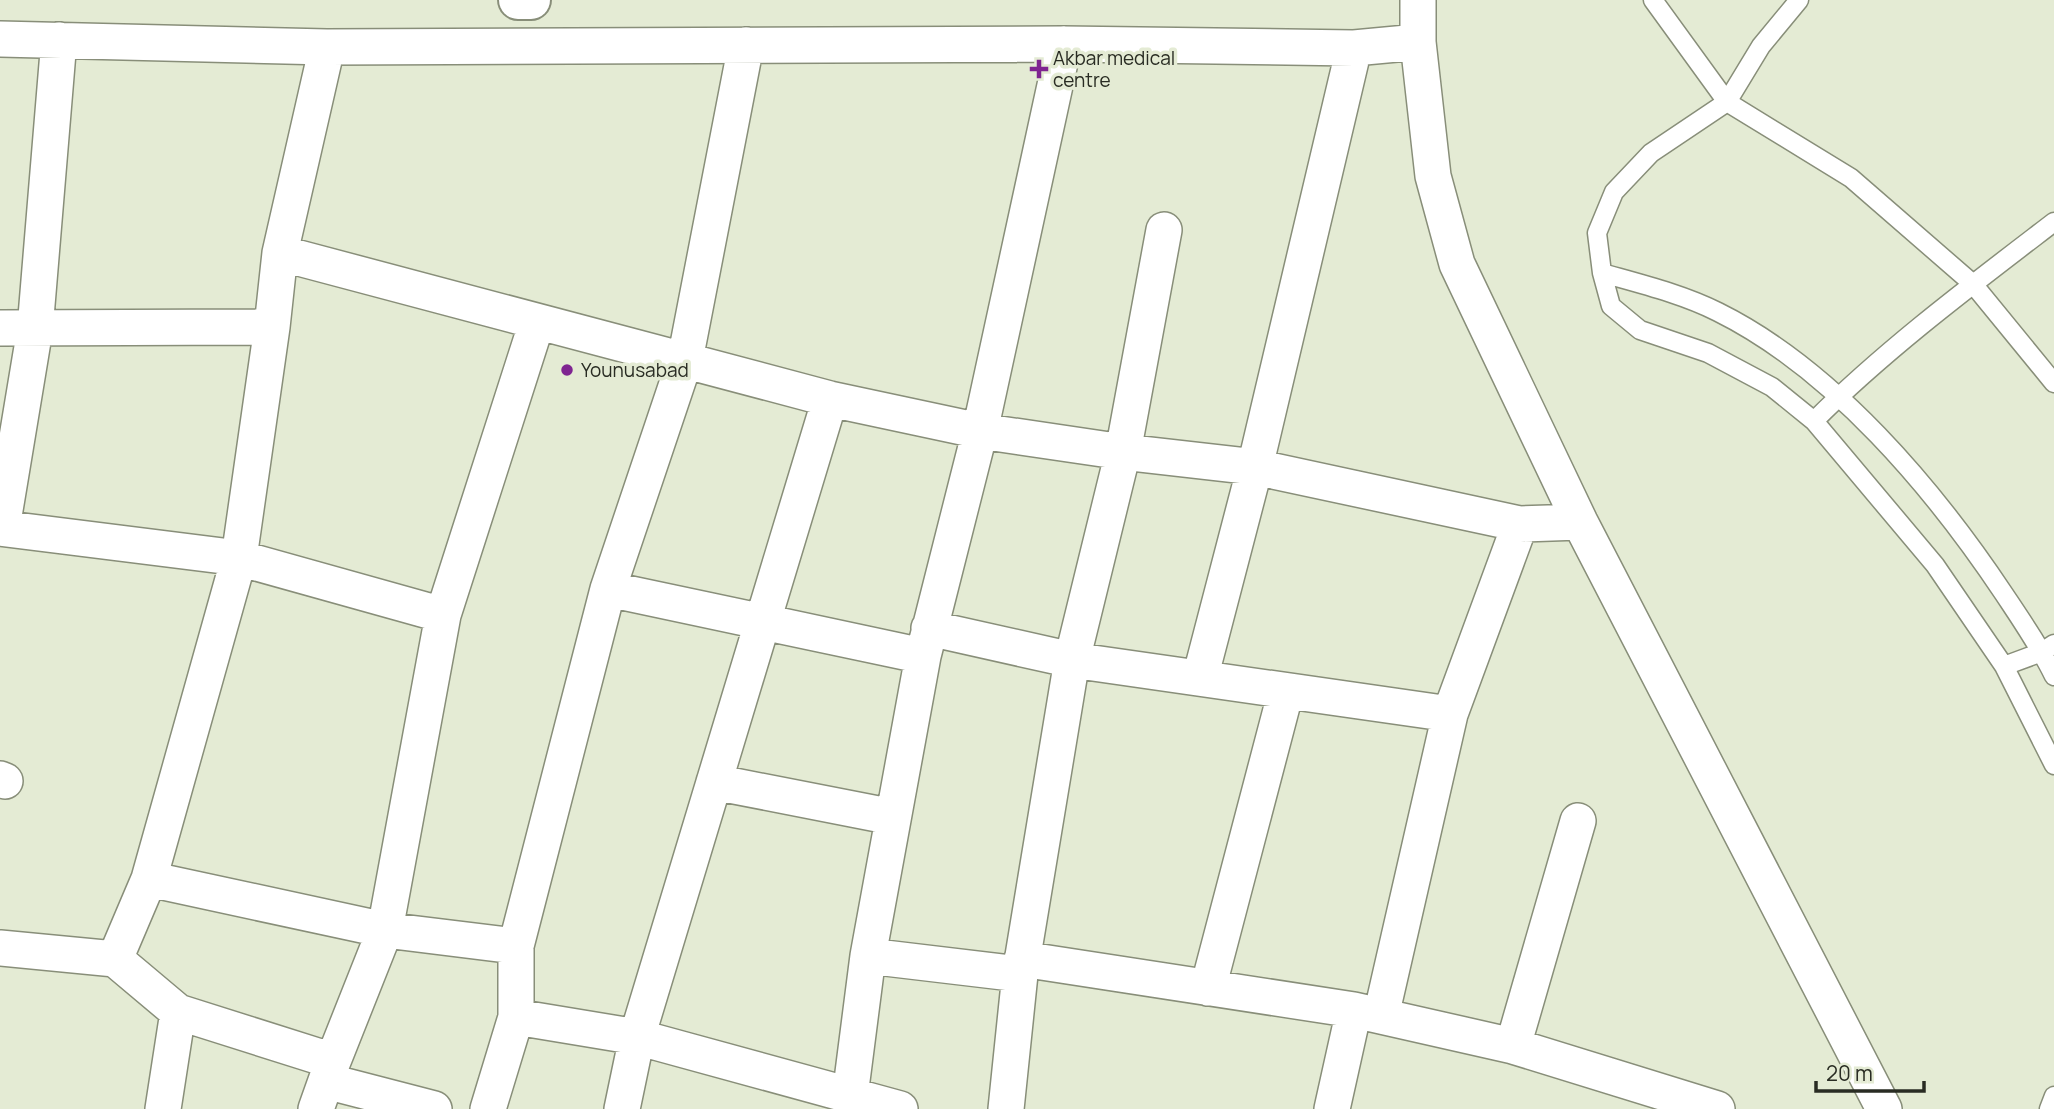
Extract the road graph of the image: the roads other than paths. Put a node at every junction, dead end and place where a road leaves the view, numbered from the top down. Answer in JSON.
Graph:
{"nodes":[{"id":1,"x":518,"y":0,"type":"edge"},
{"id":2,"x":531,"y":0,"type":"edge"},
{"id":3,"x":1418,"y":0,"type":"edge"},
{"id":4,"x":1653,"y":0,"type":"edge"},
{"id":5,"x":1799,"y":0,"type":"edge"},
{"id":6,"x":0,"y":39,"type":"edge"},
{"id":7,"x":59,"y":40,"type":"junction"},
{"id":8,"x":1418,"y":42,"type":"junction"},
{"id":9,"x":1064,"y":44,"type":"junction"},
{"id":10,"x":746,"y":45,"type":"junction"},
{"id":11,"x":327,"y":47,"type":"junction"},
{"id":12,"x":1354,"y":48,"type":"junction"},
{"id":13,"x":1727,"y":102,"type":"junction"},
{"id":14,"x":2054,"y":222,"type":"edge"},
{"id":15,"x":1164,"y":230,"type":"dead end"},
{"id":16,"x":279,"y":253,"type":"junction"},
{"id":17,"x":1602,"y":273,"type":"junction"},
{"id":18,"x":1973,"y":284,"type":"junction"},
{"id":19,"x":537,"y":321,"type":"junction"},
{"id":20,"x":272,"y":327,"type":"junction"},
{"id":21,"x":0,"y":328,"type":"edge"},
{"id":22,"x":35,"y":329,"type":"junction"},
{"id":23,"x":685,"y":360,"type":"junction"},
{"id":24,"x":2054,"y":383,"type":"edge"},
{"id":25,"x":1839,"y":396,"type":"junction"},
{"id":26,"x":830,"y":399,"type":"junction"},
{"id":27,"x":1814,"y":421,"type":"junction"},
{"id":28,"x":980,"y":431,"type":"junction"},
{"id":29,"x":1123,"y":452,"type":"junction"},
{"id":30,"x":1255,"y":467,"type":"junction"},
{"id":31,"x":1580,"y":522,"type":"junction"},
{"id":32,"x":1520,"y":524,"type":"junction"},
{"id":33,"x":1,"y":528,"type":"edge"},
{"id":34,"x":239,"y":558,"type":"junction"},
{"id":35,"x":608,"y":589,"type":"junction"},
{"id":36,"x":443,"y":615,"type":"junction"},
{"id":37,"x":762,"y":622,"type":"junction"},
{"id":38,"x":926,"y":642,"type":"junction"},
{"id":39,"x":2048,"y":648,"type":"edge"},
{"id":40,"x":1073,"y":660,"type":"junction"},
{"id":41,"x":2004,"y":666,"type":"junction"},
{"id":42,"x":2054,"y":676,"type":"edge"},
{"id":43,"x":1200,"y":678,"type":"junction"},
{"id":44,"x":1286,"y":691,"type":"junction"},
{"id":45,"x":1450,"y":714,"type":"junction"},
{"id":46,"x":2054,"y":765,"type":"edge"},
{"id":47,"x":715,"y":782,"type":"junction"},
{"id":48,"x":893,"y":817,"type":"junction"},
{"id":49,"x":1578,"y":821,"type":"dead end"},
{"id":50,"x":149,"y":879,"type":"junction"},
{"id":51,"x":385,"y":930,"type":"junction"},
{"id":52,"x":516,"y":946,"type":"junction"},
{"id":53,"x":0,"y":948,"type":"edge"},
{"id":54,"x":867,"y":956,"type":"junction"},
{"id":55,"x":116,"y":959,"type":"junction"},
{"id":56,"x":1021,"y":966,"type":"junction"},
{"id":57,"x":1208,"y":988,"type":"junction"},
{"id":58,"x":178,"y":1012,"type":"junction"},
{"id":59,"x":1368,"y":1013,"type":"junction"},
{"id":60,"x":516,"y":1017,"type":"junction"},
{"id":61,"x":637,"y":1037,"type":"junction"},
{"id":62,"x":1513,"y":1046,"type":"junction"},
{"id":63,"x":325,"y":1084,"type":"edge"},
{"id":64,"x":850,"y":1096,"type":"junction"},
{"id":65,"x":2054,"y":1096,"type":"edge"},
{"id":66,"x":1650,"y":1100,"type":"edge"},
{"id":67,"x":1879,"y":1108,"type":"edge"},
{"id":68,"x":163,"y":1109,"type":"edge"},
{"id":69,"x":435,"y":1109,"type":"edge"},
{"id":70,"x":488,"y":1109,"type":"edge"},
{"id":71,"x":622,"y":1109,"type":"edge"},
{"id":72,"x":901,"y":1109,"type":"edge"},
{"id":73,"x":1006,"y":1109,"type":"edge"},
{"id":74,"x":1332,"y":1109,"type":"edge"},
{"id":75,"x":1717,"y":1109,"type":"edge"},
{"id":76,"x":2049,"y":1109,"type":"edge"}],
"edges":[{"from":1,"to":2,"type":"main road"},
{"from":3,"to":8,"type":"street"},
{"from":4,"to":13,"type":"lane"},
{"from":5,"to":13,"type":"lane"},
{"from":6,"to":7,"type":"street"},
{"from":7,"to":11,"type":"street"},
{"from":7,"to":22,"type":"street"},
{"from":8,"to":12,"type":"street"},
{"from":8,"to":31,"type":"street"},
{"from":9,"to":10,"type":"street"},
{"from":9,"to":12,"type":"street"},
{"from":9,"to":28,"type":"street"},
{"from":10,"to":11,"type":"street"},
{"from":10,"to":23,"type":"street"},
{"from":11,"to":16,"type":"street"},
{"from":12,"to":30,"type":"street"},
{"from":13,"to":17,"type":"lane"},
{"from":13,"to":18,"type":"lane"},
{"from":14,"to":18,"type":"lane"},
{"from":15,"to":29,"type":"street"},
{"from":16,"to":19,"type":"street"},
{"from":16,"to":20,"type":"street"},
{"from":17,"to":25,"type":"lane"},
{"from":17,"to":27,"type":"lane"},
{"from":18,"to":24,"type":"lane"},
{"from":18,"to":25,"type":"lane"},
{"from":19,"to":23,"type":"street"},
{"from":19,"to":36,"type":"street"},
{"from":20,"to":22,"type":"street"},
{"from":20,"to":34,"type":"street"},
{"from":21,"to":22,"type":"street"},
{"from":22,"to":33,"type":"street"},
{"from":23,"to":26,"type":"street"},
{"from":23,"to":35,"type":"street"},
{"from":25,"to":27,"type":"lane"},
{"from":25,"to":39,"type":"lane"},
{"from":26,"to":28,"type":"street"},
{"from":26,"to":37,"type":"street"},
{"from":27,"to":41,"type":"lane"},
{"from":28,"to":29,"type":"street"},
{"from":28,"to":38,"type":"street"},
{"from":29,"to":30,"type":"street"},
{"from":29,"to":40,"type":"street"},
{"from":30,"to":32,"type":"street"},
{"from":30,"to":43,"type":"street"},
{"from":31,"to":32,"type":"street"},
{"from":31,"to":67,"type":"street"},
{"from":32,"to":45,"type":"street"},
{"from":33,"to":34,"type":"street"},
{"from":34,"to":36,"type":"street"},
{"from":34,"to":50,"type":"street"},
{"from":35,"to":37,"type":"street"},
{"from":35,"to":52,"type":"street"},
{"from":36,"to":51,"type":"street"},
{"from":37,"to":38,"type":"street"},
{"from":37,"to":47,"type":"street"},
{"from":38,"to":40,"type":"street"},
{"from":38,"to":48,"type":"street"},
{"from":39,"to":41,"type":"lane"},
{"from":39,"to":42,"type":"lane"},
{"from":40,"to":43,"type":"street"},
{"from":40,"to":56,"type":"street"},
{"from":41,"to":46,"type":"lane"},
{"from":43,"to":44,"type":"street"},
{"from":44,"to":45,"type":"street"},
{"from":44,"to":57,"type":"street"},
{"from":45,"to":59,"type":"street"},
{"from":47,"to":48,"type":"street"},
{"from":47,"to":61,"type":"street"},
{"from":48,"to":54,"type":"street"},
{"from":49,"to":62,"type":"street"},
{"from":50,"to":51,"type":"street"},
{"from":50,"to":55,"type":"street"},
{"from":51,"to":52,"type":"street"},
{"from":51,"to":63,"type":"street"},
{"from":52,"to":60,"type":"street"},
{"from":53,"to":55,"type":"street"},
{"from":54,"to":56,"type":"street"},
{"from":54,"to":64,"type":"street"},
{"from":55,"to":58,"type":"street"},
{"from":56,"to":57,"type":"street"},
{"from":56,"to":73,"type":"street"},
{"from":57,"to":59,"type":"street"},
{"from":58,"to":63,"type":"street"},
{"from":58,"to":68,"type":"street"},
{"from":59,"to":62,"type":"street"},
{"from":59,"to":74,"type":"street"},
{"from":60,"to":61,"type":"street"},
{"from":60,"to":70,"type":"street"},
{"from":61,"to":64,"type":"street"},
{"from":61,"to":71,"type":"street"},
{"from":62,"to":66,"type":"street"},
{"from":63,"to":69,"type":"street"},
{"from":64,"to":72,"type":"street"},
{"from":65,"to":76,"type":"lane"},
{"from":66,"to":75,"type":"street"}]}
